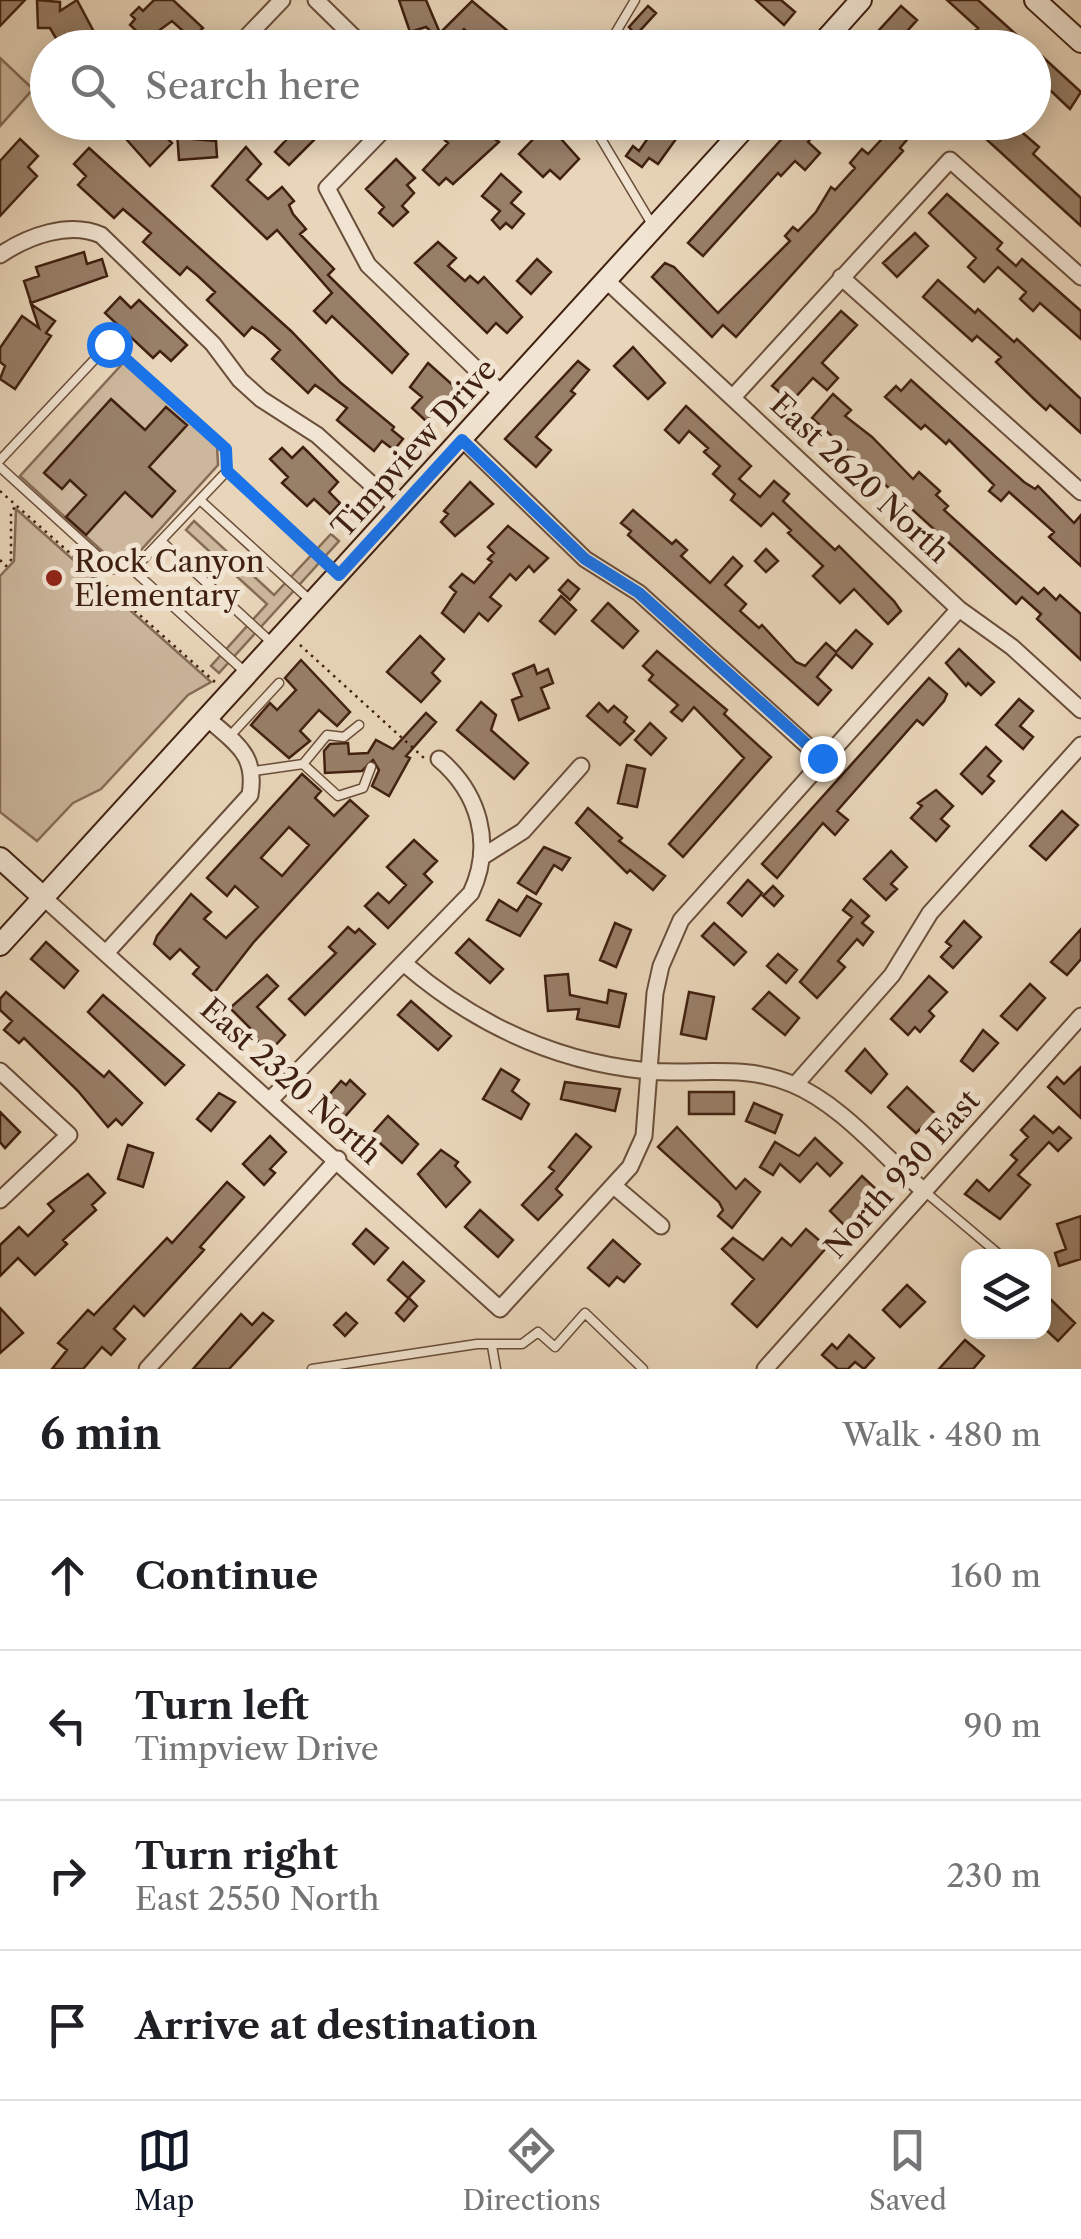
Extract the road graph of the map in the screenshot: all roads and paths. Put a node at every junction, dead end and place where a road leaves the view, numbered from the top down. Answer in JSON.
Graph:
{"nodes":[{"id":1,"x":282,"y":0,"type":"edge"},
{"id":2,"x":316,"y":0,"type":"edge"},
{"id":3,"x":635,"y":0,"type":"edge"},
{"id":4,"x":861,"y":0,"type":"edge"},
{"id":5,"x":1034,"y":0,"type":"edge"},
{"id":6,"x":253,"y":30,"type":"edge"},
{"id":7,"x":346,"y":30,"type":"edge"},
{"id":8,"x":617,"y":30,"type":"edge"},
{"id":9,"x":834,"y":30,"type":"edge"},
{"id":10,"x":1078,"y":35,"type":"edge"},
{"id":11,"x":374,"y":140,"type":"edge"},
{"id":12,"x":603,"y":140,"type":"edge"},
{"id":13,"x":734,"y":140,"type":"edge"},
{"id":14,"x":655,"y":228,"type":"junction"},
{"id":15,"x":0,"y":255,"type":"edge"},
{"id":16,"x":841,"y":277,"type":"junction"},
{"id":17,"x":1081,"y":277,"type":"edge"},
{"id":18,"x":607,"y":280,"type":"junction"},
{"id":19,"x":504,"y":395,"type":"junction"},
{"id":20,"x":734,"y":396,"type":"junction"},
{"id":21,"x":462,"y":440,"type":"junction"},
{"id":22,"x":0,"y":464,"type":"edge"},
{"id":23,"x":227,"y":471,"type":"junction"},
{"id":24,"x":0,"y":491,"type":"edge"},
{"id":25,"x":1081,"y":492,"type":"edge"},
{"id":26,"x":200,"y":500,"type":"junction"},
{"id":27,"x":16,"y":506,"type":"junction"},
{"id":28,"x":399,"y":509,"type":"junction"},
{"id":29,"x":161,"y":541,"type":"junction"},
{"id":30,"x":0,"y":560,"type":"edge"},
{"id":31,"x":133,"y":570,"type":"junction"},
{"id":32,"x":339,"y":575,"type":"junction"},
{"id":33,"x":313,"y":603,"type":"junction"},
{"id":34,"x":959,"y":609,"type":"junction"},
{"id":35,"x":300,"y":645,"type":"dead end"},
{"id":36,"x":274,"y":646,"type":"junction"},
{"id":37,"x":248,"y":674,"type":"junction"},
{"id":38,"x":215,"y":682,"type":"dead end"},
{"id":39,"x":278,"y":683,"type":"dead end"},
{"id":40,"x":1081,"y":710,"type":"edge"},
{"id":41,"x":208,"y":718,"type":"junction"},
{"id":42,"x":359,"y":725,"type":"dead end"},
{"id":43,"x":228,"y":737,"type":"junction"},
{"id":44,"x":1081,"y":745,"type":"edge"},
{"id":45,"x":822,"y":758,"type":"junction"},
{"id":46,"x":439,"y":759,"type":"joint"},
{"id":47,"x":303,"y":764,"type":"junction"},
{"id":48,"x":581,"y":766,"type":"dead end"},
{"id":49,"x":370,"y":767,"type":"dead end"},
{"id":50,"x":254,"y":771,"type":"junction"},
{"id":51,"x":482,"y":856,"type":"junction"},
{"id":52,"x":0,"y":858,"type":"edge"},
{"id":53,"x":43,"y":898,"type":"junction"},
{"id":54,"x":0,"y":945,"type":"edge"},
{"id":55,"x":106,"y":953,"type":"junction"},
{"id":56,"x":406,"y":965,"type":"junction"},
{"id":57,"x":1081,"y":1016,"type":"edge"},
{"id":58,"x":0,"y":1070,"type":"edge"},
{"id":59,"x":651,"y":1071,"type":"junction"},
{"id":60,"x":796,"y":1085,"type":"junction"},
{"id":61,"x":271,"y":1100,"type":"junction"},
{"id":62,"x":338,"y":1159,"type":"junction"},
{"id":63,"x":614,"y":1186,"type":"junction"},
{"id":64,"x":923,"y":1190,"type":"junction"},
{"id":65,"x":0,"y":1200,"type":"edge"},
{"id":66,"x":661,"y":1226,"type":"dead end"},
{"id":67,"x":993,"y":1249,"type":"edge"},
{"id":68,"x":492,"y":1346,"type":"junction"},
{"id":69,"x":147,"y":1369,"type":"edge"},
{"id":70,"x":312,"y":1369,"type":"edge"},
{"id":71,"x":496,"y":1369,"type":"edge"},
{"id":72,"x":642,"y":1369,"type":"edge"},
{"id":73,"x":765,"y":1369,"type":"edge"}],
"edges":[{"from":1,"to":6,"type":"street"},
{"from":2,"to":7,"type":"street"},
{"from":3,"to":8,"type":"lane"},
{"from":4,"to":9,"type":"street"},
{"from":5,"to":10,"type":"street"},
{"from":11,"to":19,"type":"street"},
{"from":12,"to":14,"type":"lane"},
{"from":13,"to":14,"type":"street","name":"Timpview Drive"},
{"from":14,"to":18,"type":"street","name":"Timpview Drive"},
{"from":15,"to":28,"type":"street"},
{"from":16,"to":17,"type":"street"},
{"from":16,"to":20,"type":"street"},
{"from":16,"to":25,"type":"street"},
{"from":18,"to":19,"type":"street","name":"Timpview Drive"},
{"from":18,"to":20,"type":"street","name":"East 2620 North"},
{"from":19,"to":21,"type":"street","name":"Timpview Drive"},
{"from":20,"to":34,"type":"street","name":"East 2620 North"},
{"from":21,"to":28,"type":"street","name":"Timpview Drive"},
{"from":21,"to":45,"type":"street"},
{"from":22,"to":23,"type":"lane"},
{"from":22,"to":31,"type":"lane"},
{"from":23,"to":26,"type":"lane"},
{"from":23,"to":32,"type":"lane"},
{"from":24,"to":27,"type":"path"},
{"from":26,"to":29,"type":"lane"},
{"from":26,"to":33,"type":"lane"},
{"from":27,"to":30,"type":"path"},
{"from":27,"to":38,"type":"path"},
{"from":28,"to":32,"type":"street","name":"Timpview Drive"},
{"from":29,"to":31,"type":"lane"},
{"from":29,"to":36,"type":"lane"},
{"from":31,"to":37,"type":"lane"},
{"from":32,"to":33,"type":"street","name":"Timpview Drive"},
{"from":33,"to":36,"type":"street","name":"Timpview Drive"},
{"from":34,"to":40,"type":"street","name":"East 2620 North"},
{"from":34,"to":45,"type":"street"},
{"from":35,"to":46,"type":"path"},
{"from":36,"to":37,"type":"street","name":"Timpview Drive"},
{"from":37,"to":41,"type":"street","name":"Timpview Drive"},
{"from":39,"to":43,"type":"lane"},
{"from":41,"to":43,"type":"street"},
{"from":41,"to":53,"type":"street","name":"Timpview Drive"},
{"from":42,"to":47,"type":"lane"},
{"from":43,"to":50,"type":"street"},
{"from":44,"to":60,"type":"street"},
{"from":45,"to":59,"type":"street"},
{"from":46,"to":51,"type":"street"},
{"from":47,"to":49,"type":"lane"},
{"from":47,"to":50,"type":"lane"},
{"from":48,"to":51,"type":"street"},
{"from":50,"to":55,"type":"street"},
{"from":51,"to":56,"type":"street"},
{"from":52,"to":53,"type":"street"},
{"from":53,"to":54,"type":"street","name":"Timpview Drive"},
{"from":53,"to":55,"type":"street","name":"East 2320 North"},
{"from":55,"to":61,"type":"street","name":"East 2320 North"},
{"from":56,"to":59,"type":"street"},
{"from":56,"to":61,"type":"street"},
{"from":57,"to":64,"type":"street","name":"North 930 East"},
{"from":58,"to":65,"type":"street"},
{"from":59,"to":60,"type":"street"},
{"from":59,"to":63,"type":"street"},
{"from":60,"to":64,"type":"street"},
{"from":61,"to":62,"type":"street","name":"East 2320 North"},
{"from":62,"to":63,"type":"street","name":"East 2320 North"},
{"from":62,"to":69,"type":"street"},
{"from":63,"to":66,"type":"street"},
{"from":64,"to":67,"type":"lane"},
{"from":64,"to":73,"type":"street","name":"North 930 East"},
{"from":68,"to":70,"type":"lane"},
{"from":68,"to":71,"type":"lane"},
{"from":68,"to":72,"type":"lane"}]}
